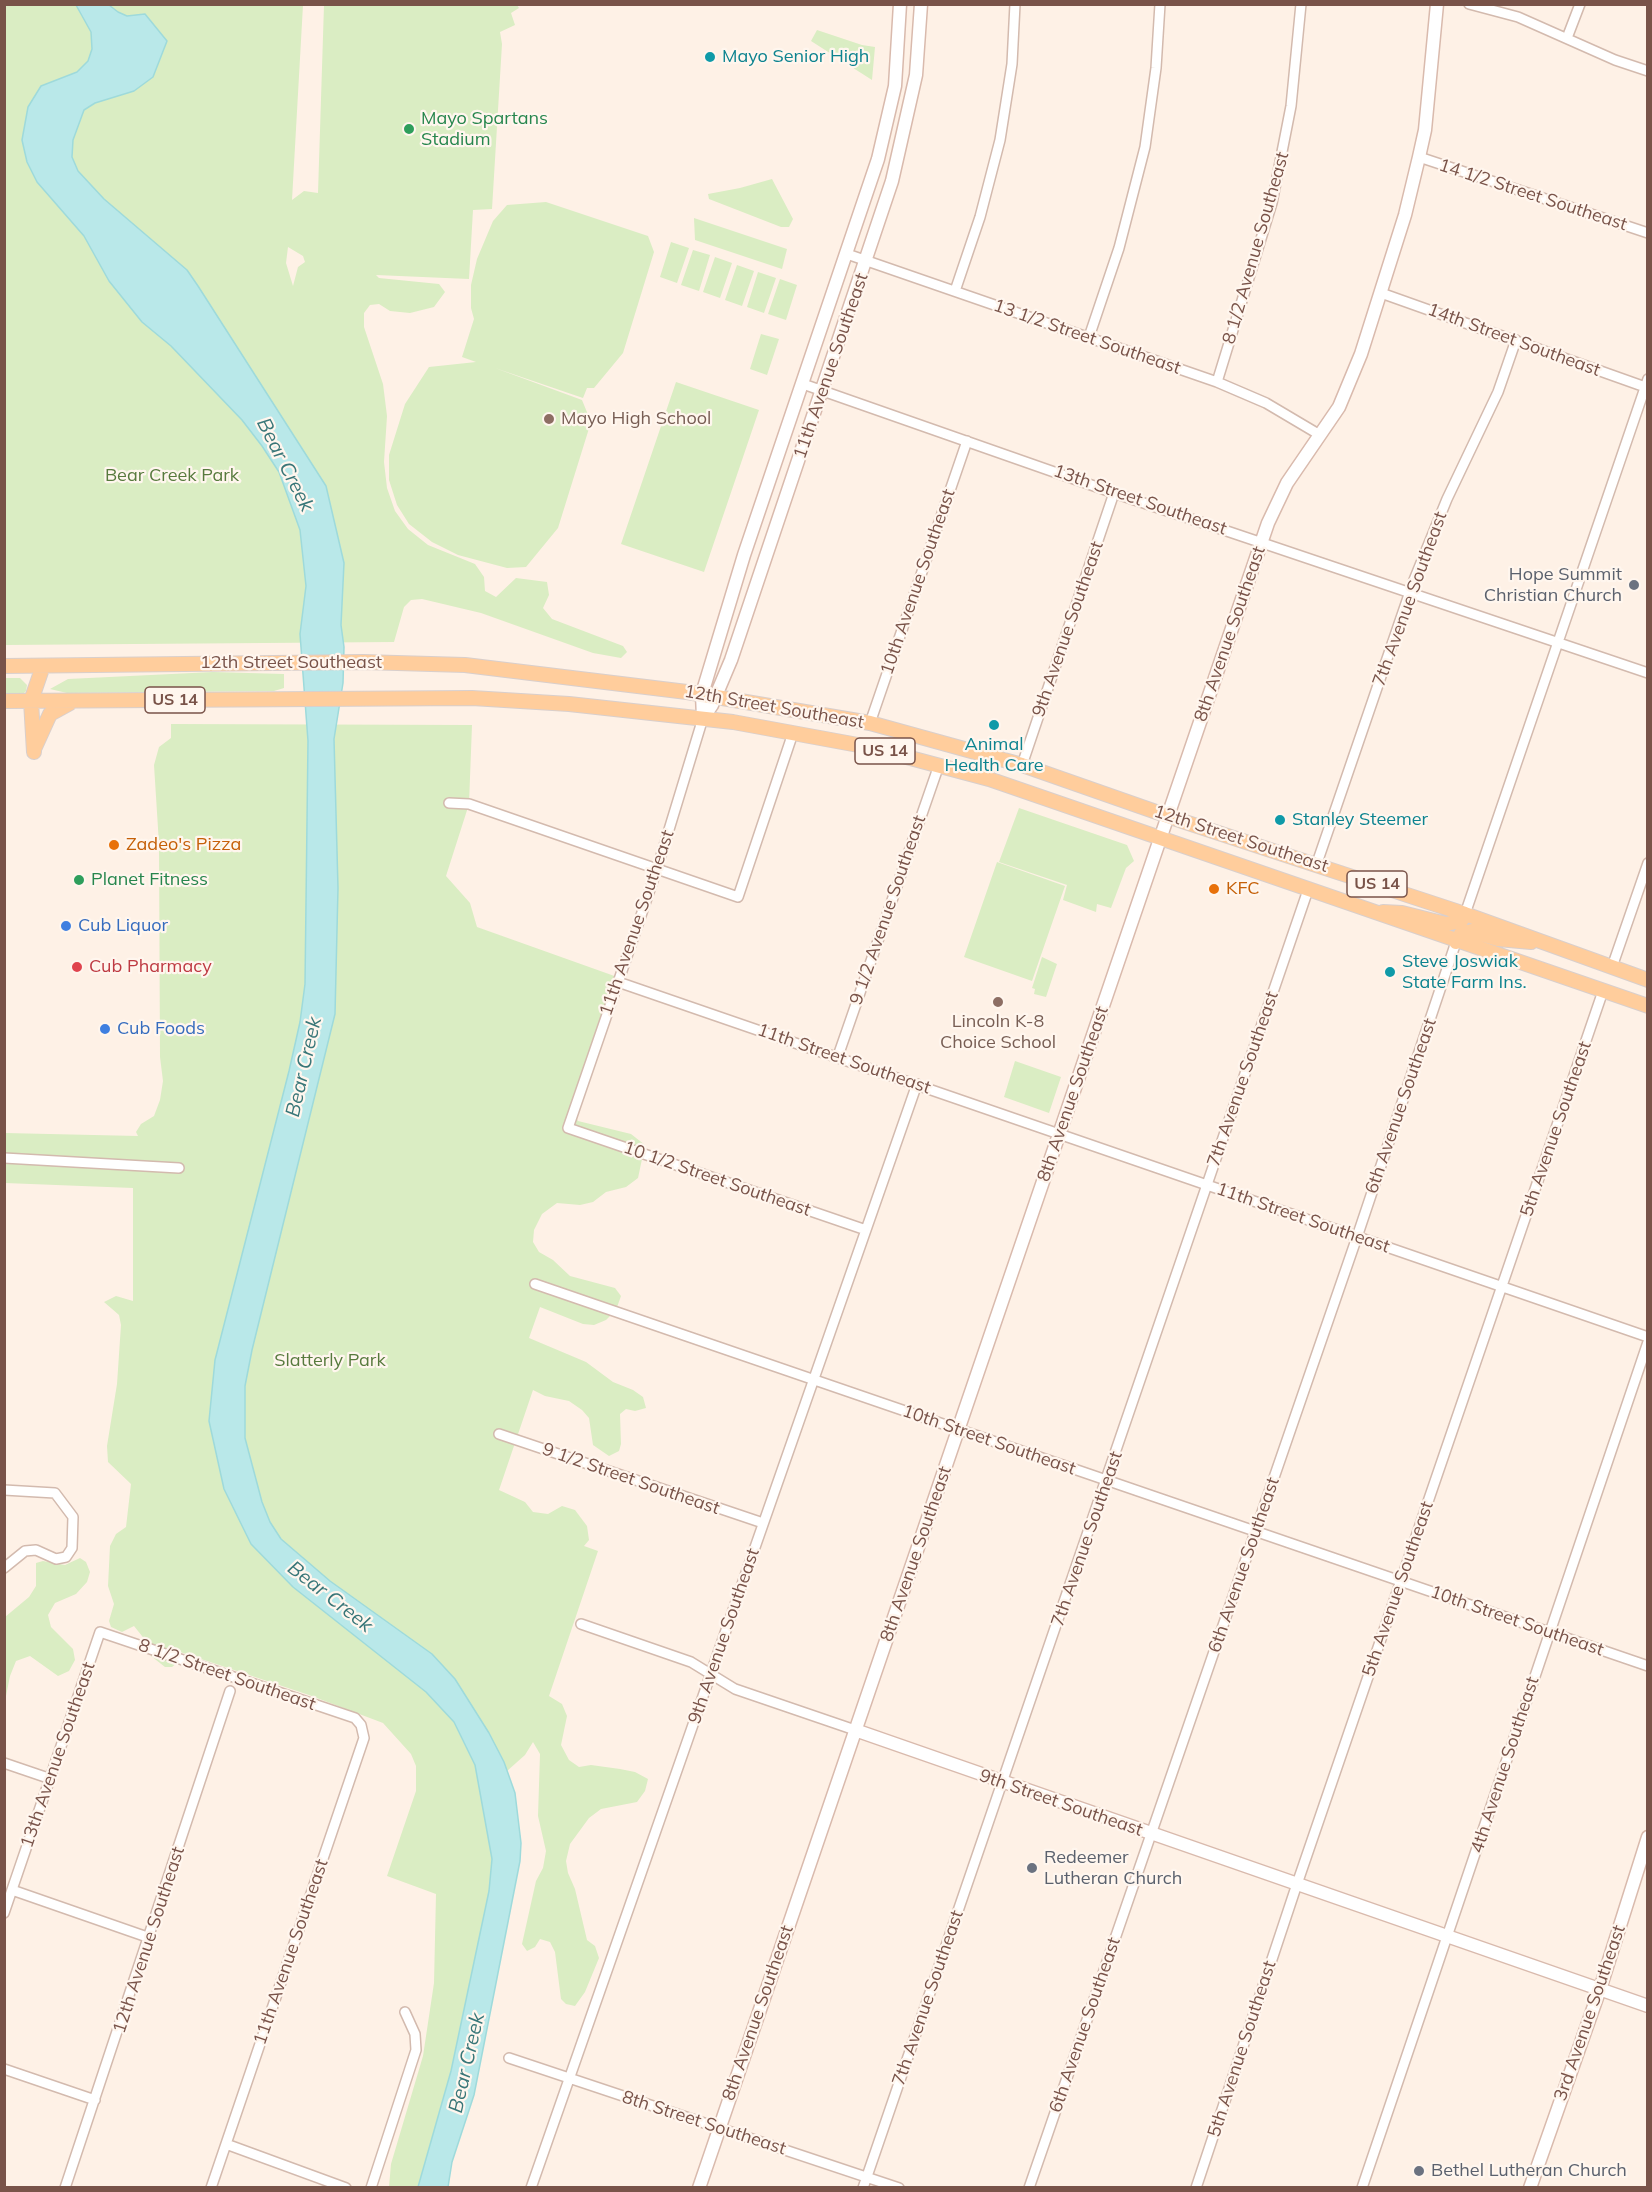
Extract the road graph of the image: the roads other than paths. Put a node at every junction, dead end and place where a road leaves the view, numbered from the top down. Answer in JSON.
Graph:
{"nodes":[{"id":1,"x":900,"y":4,"type":"edge"},
{"id":2,"x":921,"y":4,"type":"edge"},
{"id":3,"x":1015,"y":4,"type":"edge"},
{"id":4,"x":1160,"y":4,"type":"edge"},
{"id":5,"x":1301,"y":4,"type":"edge"},
{"id":6,"x":1437,"y":4,"type":"edge"},
{"id":7,"x":1469,"y":4,"type":"edge"},
{"id":8,"x":1580,"y":4,"type":"edge"},
{"id":9,"x":1567,"y":38,"type":"junction"},
{"id":10,"x":1647,"y":71,"type":"edge"},
{"id":11,"x":1419,"y":157,"type":"junction"},
{"id":12,"x":1647,"y":233,"type":"edge"},
{"id":13,"x":847,"y":254,"type":"junction"},
{"id":14,"x":866,"y":260,"type":"junction"},
{"id":15,"x":955,"y":291,"type":"junction"},
{"id":16,"x":1381,"y":293,"type":"junction"},
{"id":17,"x":1089,"y":337,"type":"junction"},
{"id":18,"x":1516,"y":340,"type":"junction"},
{"id":19,"x":1217,"y":382,"type":"junction"},
{"id":20,"x":803,"y":384,"type":"junction"},
{"id":21,"x":1647,"y":385,"type":"edge"},
{"id":22,"x":823,"y":391,"type":"junction"},
{"id":23,"x":1320,"y":435,"type":"junction"},
{"id":24,"x":967,"y":441,"type":"junction"},
{"id":25,"x":1114,"y":493,"type":"junction"},
{"id":26,"x":1262,"y":541,"type":"junction"},
{"id":27,"x":1410,"y":592,"type":"junction"},
{"id":28,"x":1557,"y":643,"type":"junction"},
{"id":29,"x":4,"y":666,"type":"edge"},
{"id":30,"x":43,"y":666,"type":"junction"},
{"id":31,"x":1647,"y":673,"type":"edge"},
{"id":32,"x":709,"y":695,"type":"junction"},
{"id":33,"x":4,"y":701,"type":"edge"},
{"id":34,"x":31,"y":701,"type":"junction"},
{"id":35,"x":76,"y":701,"type":"junction"},
{"id":36,"x":703,"y":718,"type":"junction"},
{"id":37,"x":870,"y":723,"type":"junction"},
{"id":38,"x":793,"y":733,"type":"junction"},
{"id":39,"x":939,"y":765,"type":"junction"},
{"id":40,"x":1022,"y":765,"type":"junction"},
{"id":41,"x":449,"y":803,"type":"dead end"},
{"id":42,"x":1168,"y":816,"type":"junction"},
{"id":43,"x":1161,"y":838,"type":"junction"},
{"id":44,"x":1317,"y":863,"type":"junction"},
{"id":45,"x":1647,"y":863,"type":"edge"},
{"id":46,"x":657,"y":869,"type":"junction"},
{"id":47,"x":1308,"y":890,"type":"junction"},
{"id":48,"x":1375,"y":914,"type":"junction"},
{"id":49,"x":1465,"y":914,"type":"junction"},
{"id":50,"x":1456,"y":942,"type":"junction"},
{"id":51,"x":1544,"y":942,"type":"junction"},
{"id":52,"x":1612,"y":967,"type":"junction"},
{"id":53,"x":1647,"y":980,"type":"edge"},
{"id":54,"x":618,"y":982,"type":"junction"},
{"id":55,"x":1603,"y":991,"type":"junction"},
{"id":56,"x":1647,"y":1006,"type":"edge"},
{"id":57,"x":838,"y":1056,"type":"junction"},
{"id":58,"x":916,"y":1084,"type":"junction"},
{"id":59,"x":568,"y":1128,"type":"joint"},
{"id":60,"x":1060,"y":1133,"type":"junction"},
{"id":61,"x":4,"y":1158,"type":"edge"},
{"id":62,"x":179,"y":1168,"type":"dead end"},
{"id":63,"x":1207,"y":1185,"type":"junction"},
{"id":64,"x":866,"y":1230,"type":"junction"},
{"id":65,"x":1357,"y":1237,"type":"junction"},
{"id":66,"x":535,"y":1284,"type":"dead end"},
{"id":67,"x":1503,"y":1287,"type":"junction"},
{"id":68,"x":1647,"y":1336,"type":"edge"},
{"id":69,"x":1647,"y":1342,"type":"edge"},
{"id":70,"x":812,"y":1380,"type":"junction"},
{"id":71,"x":959,"y":1430,"type":"junction"},
{"id":72,"x":498,"y":1434,"type":"dead end"},
{"id":73,"x":1107,"y":1481,"type":"junction"},
{"id":74,"x":4,"y":1490,"type":"edge"},
{"id":75,"x":763,"y":1523,"type":"junction"},
{"id":76,"x":1256,"y":1530,"type":"junction"},
{"id":77,"x":4,"y":1568,"type":"edge"},
{"id":78,"x":1400,"y":1580,"type":"junction"},
{"id":79,"x":581,"y":1624,"type":"dead end"},
{"id":80,"x":99,"y":1632,"type":"joint"},
{"id":81,"x":1549,"y":1632,"type":"junction"},
{"id":82,"x":1647,"y":1666,"type":"edge"},
{"id":83,"x":712,"y":1674,"type":"junction"},
{"id":84,"x":230,"y":1691,"type":"dead end"},
{"id":85,"x":355,"y":1718,"type":"joint"},
{"id":86,"x":855,"y":1730,"type":"junction"},
{"id":87,"x":4,"y":1763,"type":"edge"},
{"id":88,"x":51,"y":1779,"type":"junction"},
{"id":89,"x":1003,"y":1784,"type":"junction"},
{"id":90,"x":1151,"y":1834,"type":"junction"},
{"id":91,"x":1647,"y":1837,"type":"edge"},
{"id":92,"x":1297,"y":1884,"type":"junction"},
{"id":93,"x":12,"y":1890,"type":"junction"},
{"id":94,"x":4,"y":1913,"type":"edge"},
{"id":95,"x":1448,"y":1937,"type":"junction"},
{"id":96,"x":150,"y":1938,"type":"junction"},
{"id":97,"x":1599,"y":1989,"type":"junction"},
{"id":98,"x":1647,"y":2006,"type":"edge"},
{"id":99,"x":405,"y":2012,"type":"dead end"},
{"id":100,"x":509,"y":2058,"type":"dead end"},
{"id":101,"x":4,"y":2069,"type":"edge"},
{"id":102,"x":569,"y":2078,"type":"junction"},
{"id":103,"x":95,"y":2100,"type":"junction"},
{"id":104,"x":719,"y":2128,"type":"junction"},
{"id":105,"x":226,"y":2144,"type":"junction"},
{"id":106,"x":866,"y":2176,"type":"junction"},
{"id":107,"x":65,"y":2187,"type":"edge"},
{"id":108,"x":211,"y":2187,"type":"edge"},
{"id":109,"x":346,"y":2187,"type":"edge"},
{"id":110,"x":371,"y":2187,"type":"edge"},
{"id":111,"x":531,"y":2187,"type":"edge"},
{"id":112,"x":699,"y":2187,"type":"edge"},
{"id":113,"x":863,"y":2187,"type":"edge"},
{"id":114,"x":898,"y":2187,"type":"edge"},
{"id":115,"x":1029,"y":2187,"type":"edge"},
{"id":116,"x":1196,"y":2187,"type":"edge"},
{"id":117,"x":1362,"y":2187,"type":"edge"},
{"id":118,"x":1530,"y":2187,"type":"edge"}],
"edges":[{"from":1,"to":13,"type":"street","name":"11th Avenue Southeast"},
{"from":2,"to":14,"type":"street","name":"11th Avenue Southeast"},
{"from":3,"to":15,"type":"street"},
{"from":4,"to":17,"type":"street"},
{"from":5,"to":19,"type":"street","name":"8 1/2 Avenue Southeast"},
{"from":6,"to":11,"type":"street","name":"8th Avenue Southeast"},
{"from":7,"to":9,"type":"street"},
{"from":8,"to":9,"type":"street"},
{"from":9,"to":10,"type":"street"},
{"from":11,"to":12,"type":"street","name":"14 1/2 Street Southeast"},
{"from":11,"to":16,"type":"street","name":"8th Avenue Southeast"},
{"from":13,"to":14,"type":"street","name":"13 1/2 Street Southeast"},
{"from":13,"to":20,"type":"street","name":"11th Avenue Southeast"},
{"from":14,"to":15,"type":"street","name":"13 1/2 Street Southeast"},
{"from":14,"to":22,"type":"street","name":"11th Avenue Southeast"},
{"from":15,"to":17,"type":"street","name":"13 1/2 Street Southeast"},
{"from":16,"to":18,"type":"street","name":"14th Street Southeast"},
{"from":16,"to":23,"type":"street","name":"8th Avenue Southeast"},
{"from":17,"to":19,"type":"street","name":"13 1/2 Street Southeast"},
{"from":18,"to":21,"type":"street","name":"14th Street Southeast"},
{"from":18,"to":27,"type":"street","name":"7th Avenue Southeast"},
{"from":19,"to":23,"type":"street","name":"13 1/2 Street Southeast"},
{"from":20,"to":22,"type":"street","name":"13th Street Southeast"},
{"from":20,"to":32,"type":"street","name":"11th Avenue Southeast"},
{"from":21,"to":28,"type":"street"},
{"from":22,"to":24,"type":"street","name":"13th Street Southeast"},
{"from":22,"to":32,"type":"street","name":"11th Avenue Southeast"},
{"from":23,"to":26,"type":"street","name":"8th Avenue Southeast"},
{"from":24,"to":25,"type":"street","name":"13th Street Southeast"},
{"from":24,"to":37,"type":"street","name":"10th Avenue Southeast"},
{"from":25,"to":26,"type":"street","name":"13th Street Southeast"},
{"from":25,"to":40,"type":"street","name":"9th Avenue Southeast"},
{"from":26,"to":27,"type":"street","name":"13th Street Southeast"},
{"from":26,"to":42,"type":"street","name":"8th Avenue Southeast"},
{"from":27,"to":28,"type":"street","name":"13th Street Southeast"},
{"from":27,"to":44,"type":"street","name":"7th Avenue Southeast"},
{"from":28,"to":31,"type":"street","name":"13th Street Southeast"},
{"from":28,"to":49,"type":"street"},
{"from":29,"to":30,"type":"main road","name":"12th Street Southeast","number":"US 14"},
{"from":30,"to":32,"type":"main road","name":"12th Street Southeast","number":"US 14"},
{"from":30,"to":34,"type":"main road"},
{"from":32,"to":36,"type":"street","name":"11th Avenue Southeast"},
{"from":32,"to":37,"type":"main road","name":"12th Street Southeast","number":"US 14"},
{"from":33,"to":34,"type":"main road","name":"12th Street Southeast","number":"US 14"},
{"from":34,"to":35,"type":"main road","name":"12th Street Southeast","number":"US 14"},
{"from":34,"to":35,"type":"main road"},
{"from":35,"to":36,"type":"main road","name":"12th Street Southeast","number":"US 14"},
{"from":36,"to":38,"type":"main road","name":"12th Street Southeast","number":"US 14"},
{"from":36,"to":46,"type":"street","name":"11th Avenue Southeast"},
{"from":37,"to":40,"type":"main road","name":"12th Street Southeast","number":"US 14"},
{"from":38,"to":39,"type":"main road","name":"12th Street Southeast","number":"US 14"},
{"from":38,"to":46,"type":"street"},
{"from":39,"to":43,"type":"main road","name":"12th Street Southeast","number":"US 14"},
{"from":39,"to":57,"type":"street","name":"9 1/2 Avenue Southeast"},
{"from":40,"to":42,"type":"main road","name":"12th Street Southeast","number":"US 14"},
{"from":41,"to":46,"type":"street"},
{"from":42,"to":43,"type":"street","name":"8th Avenue Southeast"},
{"from":42,"to":44,"type":"main road","name":"12th Street Southeast","number":"US 14"},
{"from":43,"to":47,"type":"main road","name":"12th Street Southeast","number":"US 14"},
{"from":43,"to":60,"type":"street","name":"8th Avenue Southeast"},
{"from":44,"to":49,"type":"main road","name":"12th Street Southeast","number":"US 14"},
{"from":45,"to":52,"type":"street"},
{"from":46,"to":54,"type":"street","name":"11th Avenue Southeast"},
{"from":47,"to":48,"type":"main road","name":"12th Street Southeast","number":"US 14"},
{"from":47,"to":63,"type":"street","name":"7th Avenue Southeast"},
{"from":48,"to":49,"type":"main road"},
{"from":48,"to":50,"type":"main road","name":"12th Street Southeast","number":"US 14"},
{"from":49,"to":51,"type":"main road","name":"12th Street Southeast","number":"US 14"},
{"from":50,"to":51,"type":"main road"},
{"from":50,"to":55,"type":"main road","name":"12th Street Southeast","number":"US 14"},
{"from":50,"to":65,"type":"street","name":"6th Avenue Southeast"},
{"from":51,"to":52,"type":"main road","name":"12th Street Southeast","number":"US 14"},
{"from":52,"to":53,"type":"main road","name":"12th Street Southeast","number":"US 14"},
{"from":54,"to":57,"type":"street","name":"11th Street Southeast"},
{"from":54,"to":59,"type":"street","name":"11th Avenue Southeast"},
{"from":55,"to":56,"type":"main road","name":"12th Street Southeast","number":"US 14"},
{"from":55,"to":67,"type":"street","name":"5th Avenue Southeast"},
{"from":57,"to":58,"type":"street","name":"11th Street Southeast"},
{"from":58,"to":60,"type":"street","name":"11th Street Southeast"},
{"from":58,"to":64,"type":"street","name":"9th Avenue Southeast"},
{"from":59,"to":64,"type":"street","name":"10 1/2 Street Southeast"},
{"from":60,"to":63,"type":"street","name":"11th Street Southeast"},
{"from":60,"to":71,"type":"street","name":"8th Avenue Southeast"},
{"from":61,"to":62,"type":"street"},
{"from":63,"to":65,"type":"street","name":"11th Street Southeast"},
{"from":63,"to":73,"type":"street","name":"7th Avenue Southeast"},
{"from":64,"to":70,"type":"street","name":"9th Avenue Southeast"},
{"from":65,"to":67,"type":"street","name":"11th Street Southeast"},
{"from":65,"to":76,"type":"street","name":"6th Avenue Southeast"},
{"from":66,"to":70,"type":"street","name":"10th Street Southeast"},
{"from":67,"to":68,"type":"street","name":"11th Street Southeast"},
{"from":67,"to":78,"type":"street","name":"5th Avenue Southeast"},
{"from":69,"to":81,"type":"street","name":"4th Avenue Southeast"},
{"from":70,"to":71,"type":"street","name":"10th Street Southeast"},
{"from":70,"to":75,"type":"street","name":"9th Avenue Southeast"},
{"from":71,"to":73,"type":"street","name":"10th Street Southeast"},
{"from":71,"to":86,"type":"street","name":"8th Avenue Southeast"},
{"from":72,"to":75,"type":"street","name":"9 1/2 Street Southeast"},
{"from":73,"to":76,"type":"street","name":"10th Street Southeast"},
{"from":73,"to":89,"type":"street","name":"7th Avenue Southeast"},
{"from":74,"to":77,"type":"street"},
{"from":75,"to":83,"type":"street","name":"9th Avenue Southeast"},
{"from":76,"to":78,"type":"street","name":"10th Street Southeast"},
{"from":76,"to":90,"type":"street","name":"6th Avenue Southeast"},
{"from":78,"to":81,"type":"street","name":"10th Street Southeast"},
{"from":78,"to":92,"type":"street","name":"5th Avenue Southeast"},
{"from":79,"to":83,"type":"street","name":"9th Street Southeast"},
{"from":80,"to":85,"type":"street","name":"8 1/2 Street Southeast"},
{"from":80,"to":88,"type":"street","name":"13th Avenue Southeast"},
{"from":81,"to":82,"type":"street","name":"10th Street Southeast"},
{"from":81,"to":95,"type":"street","name":"4th Avenue Southeast"},
{"from":83,"to":86,"type":"street","name":"9th Street Southeast"},
{"from":83,"to":102,"type":"street","name":"9th Avenue Southeast"},
{"from":84,"to":96,"type":"street","name":"12th Avenue Southeast"},
{"from":85,"to":105,"type":"street","name":"11th Avenue Southeast"},
{"from":86,"to":89,"type":"street","name":"9th Street Southeast"},
{"from":86,"to":104,"type":"street","name":"8th Avenue Southeast"},
{"from":87,"to":88,"type":"street"},
{"from":88,"to":93,"type":"street","name":"13th Avenue Southeast"},
{"from":89,"to":90,"type":"street","name":"9th Street Southeast"},
{"from":89,"to":106,"type":"street","name":"7th Avenue Southeast"},
{"from":90,"to":92,"type":"street","name":"9th Street Southeast"},
{"from":90,"to":115,"type":"street","name":"6th Avenue Southeast"},
{"from":91,"to":97,"type":"street","name":"3rd Avenue Southeast"},
{"from":92,"to":95,"type":"street","name":"9th Street Southeast"},
{"from":92,"to":116,"type":"street","name":"5th Avenue Southeast"},
{"from":93,"to":94,"type":"street","name":"13th Avenue Southeast"},
{"from":93,"to":96,"type":"street"},
{"from":95,"to":97,"type":"street","name":"9th Street Southeast"},
{"from":95,"to":117,"type":"street","name":"4th Avenue Southeast"},
{"from":96,"to":103,"type":"street","name":"12th Avenue Southeast"},
{"from":97,"to":98,"type":"street","name":"9th Street Southeast"},
{"from":97,"to":118,"type":"street","name":"3rd Avenue Southeast"},
{"from":99,"to":110,"type":"street"},
{"from":100,"to":102,"type":"street","name":"8th Street Southeast"},
{"from":101,"to":103,"type":"street"},
{"from":102,"to":104,"type":"street","name":"8th Street Southeast"},
{"from":102,"to":111,"type":"street","name":"9th Avenue Southeast"},
{"from":103,"to":107,"type":"street","name":"12th Avenue Southeast"},
{"from":104,"to":106,"type":"street","name":"8th Street Southeast"},
{"from":104,"to":112,"type":"street","name":"8th Avenue Southeast"},
{"from":105,"to":108,"type":"street","name":"11th Avenue Southeast"},
{"from":105,"to":109,"type":"street"},
{"from":106,"to":113,"type":"street","name":"7th Avenue Southeast"},
{"from":106,"to":114,"type":"street","name":"8th Street Southeast"}]}
